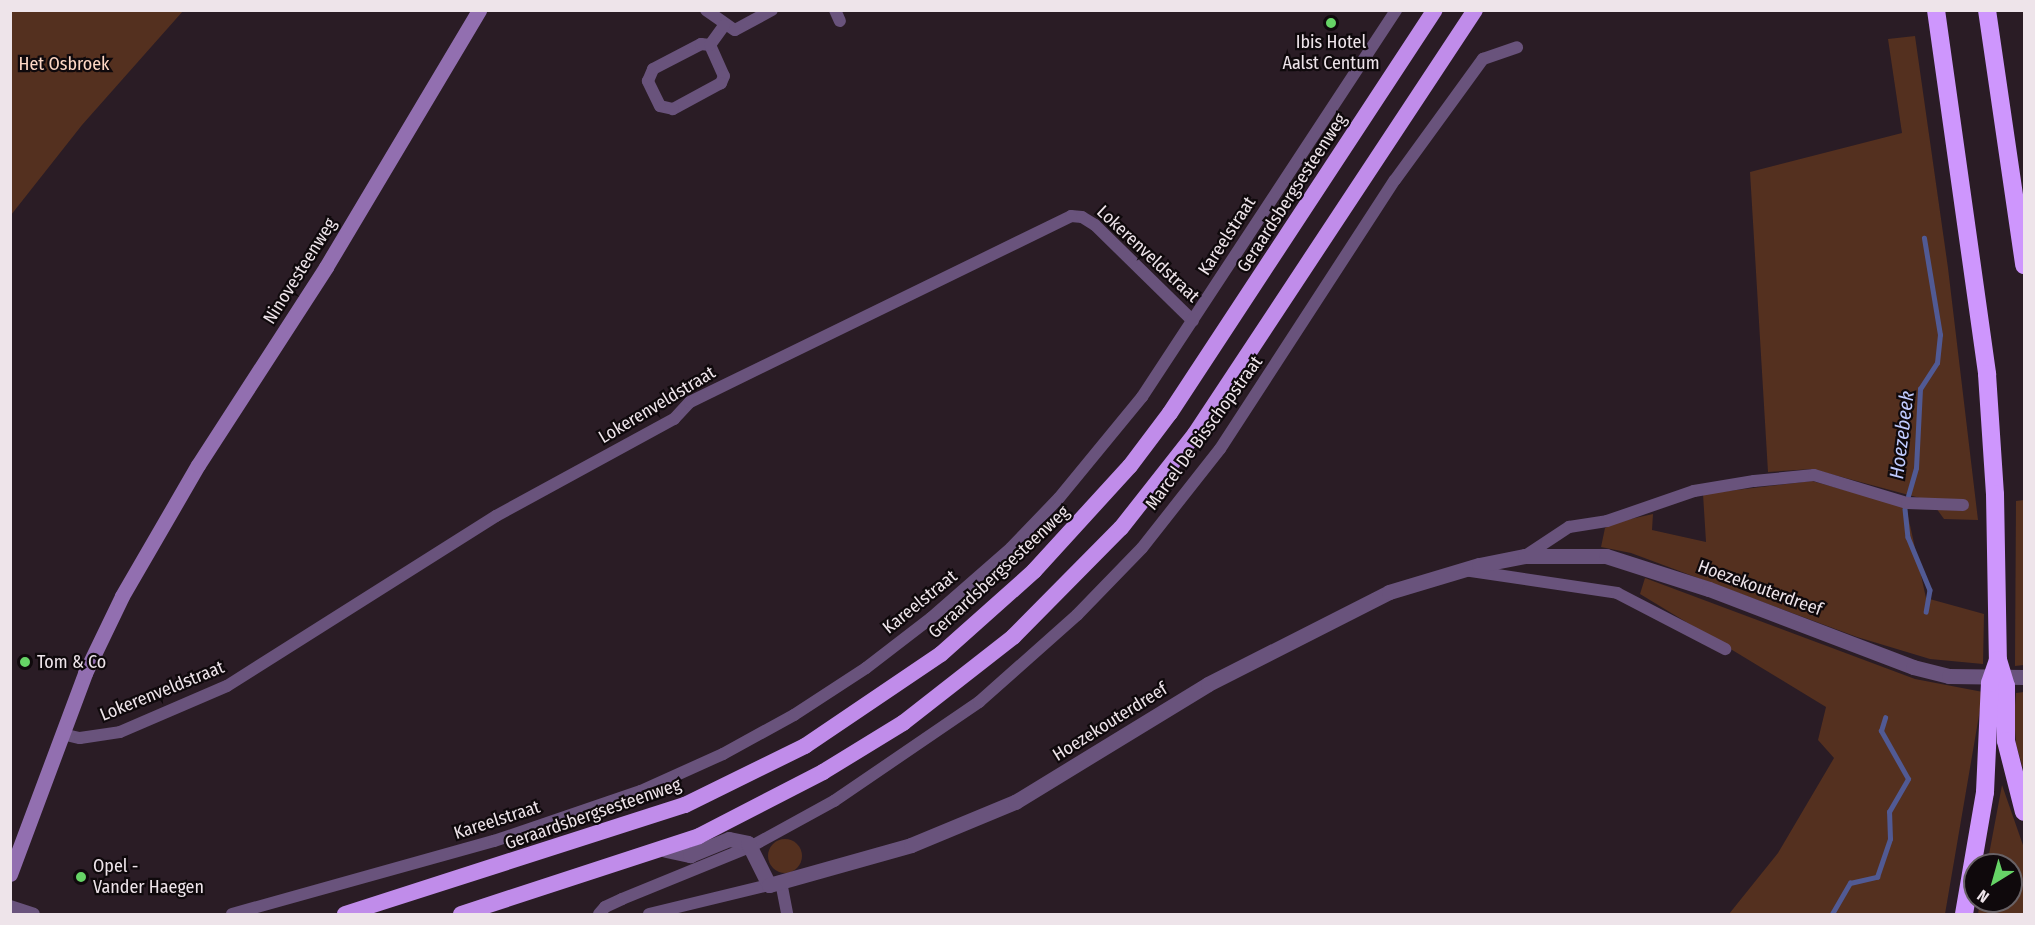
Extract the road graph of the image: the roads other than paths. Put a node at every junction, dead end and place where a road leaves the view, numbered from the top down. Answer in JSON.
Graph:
{"nodes":[{"id":1,"x":479,"y":10,"type":"edge"},
{"id":2,"x":706,"y":10,"type":"edge"},
{"id":3,"x":772,"y":10,"type":"edge"},
{"id":4,"x":1396,"y":10,"type":"edge"},
{"id":5,"x":1435,"y":10,"type":"edge"},
{"id":6,"x":1475,"y":10,"type":"edge"},
{"id":7,"x":1936,"y":10,"type":"edge"},
{"id":8,"x":1988,"y":10,"type":"edge"},
{"id":9,"x":724,"y":26,"type":"junction"},
{"id":10,"x":710,"y":45,"type":"junction"},
{"id":11,"x":1517,"y":47,"type":"dead end"},
{"id":12,"x":2025,"y":265,"type":"edge"},
{"id":13,"x":1193,"y":321,"type":"junction"},
{"id":14,"x":1963,"y":505,"type":"dead end"},
{"id":15,"x":1525,"y":556,"type":"junction"},
{"id":16,"x":1463,"y":570,"type":"junction"},
{"id":17,"x":1725,"y":649,"type":"dead end"},
{"id":18,"x":1998,"y":660,"type":"junction"},
{"id":19,"x":2019,"y":678,"type":"edge"},
{"id":20,"x":62,"y":734,"type":"junction"},
{"id":21,"x":2025,"y":812,"type":"edge"},
{"id":22,"x":752,"y":846,"type":"junction"},
{"id":23,"x":666,"y":850,"type":"junction"},
{"id":24,"x":10,"y":874,"type":"edge"},
{"id":25,"x":775,"y":883,"type":"junction"},
{"id":26,"x":10,"y":906,"type":"edge"},
{"id":27,"x":602,"y":911,"type":"edge"},
{"id":28,"x":34,"y":915,"type":"edge"},
{"id":29,"x":232,"y":915,"type":"edge"},
{"id":30,"x":345,"y":915,"type":"edge"},
{"id":31,"x":461,"y":915,"type":"edge"},
{"id":32,"x":649,"y":915,"type":"edge"},
{"id":33,"x":787,"y":915,"type":"edge"},
{"id":34,"x":1964,"y":915,"type":"edge"}],
"edges":[{"from":1,"to":20,"type":"main road","name":"Ninovesteenweg"},
{"from":2,"to":9,"type":"street"},
{"from":3,"to":9,"type":"street"},
{"from":4,"to":13,"type":"street","name":"Kareelstraat"},
{"from":5,"to":30,"type":"highway","name":"Geraardsbergsesteenweg"},
{"from":6,"to":23,"type":"highway"},
{"from":7,"to":18,"type":"highway"},
{"from":8,"to":12,"type":"highway"},
{"from":9,"to":10,"type":"street"},
{"from":10,"to":10,"type":"street"},
{"from":11,"to":22,"type":"street","name":"Marcel De Bisschopstraat"},
{"from":13,"to":20,"type":"street","name":"Lokerenveldstraat"},
{"from":13,"to":29,"type":"street","name":"Kareelstraat"},
{"from":14,"to":15,"type":"street","name":"Hoezekouterdreef"},
{"from":15,"to":16,"type":"street","name":"Hoezekouterdreef"},
{"from":15,"to":19,"type":"street","name":"Hoezekouterdreef"},
{"from":16,"to":17,"type":"street","name":"Hoezekouterdreef"},
{"from":16,"to":25,"type":"street","name":"Hoezekouterdreef"},
{"from":18,"to":21,"type":"highway"},
{"from":18,"to":34,"type":"highway"},
{"from":20,"to":24,"type":"main road","name":"Ninovesteenweg"},
{"from":22,"to":23,"type":"street"},
{"from":22,"to":25,"type":"street"},
{"from":22,"to":27,"type":"street"},
{"from":23,"to":31,"type":"highway"},
{"from":25,"to":32,"type":"street","name":"Hoezekouterdreef"},
{"from":25,"to":33,"type":"street"},
{"from":26,"to":28,"type":"street"}]}
